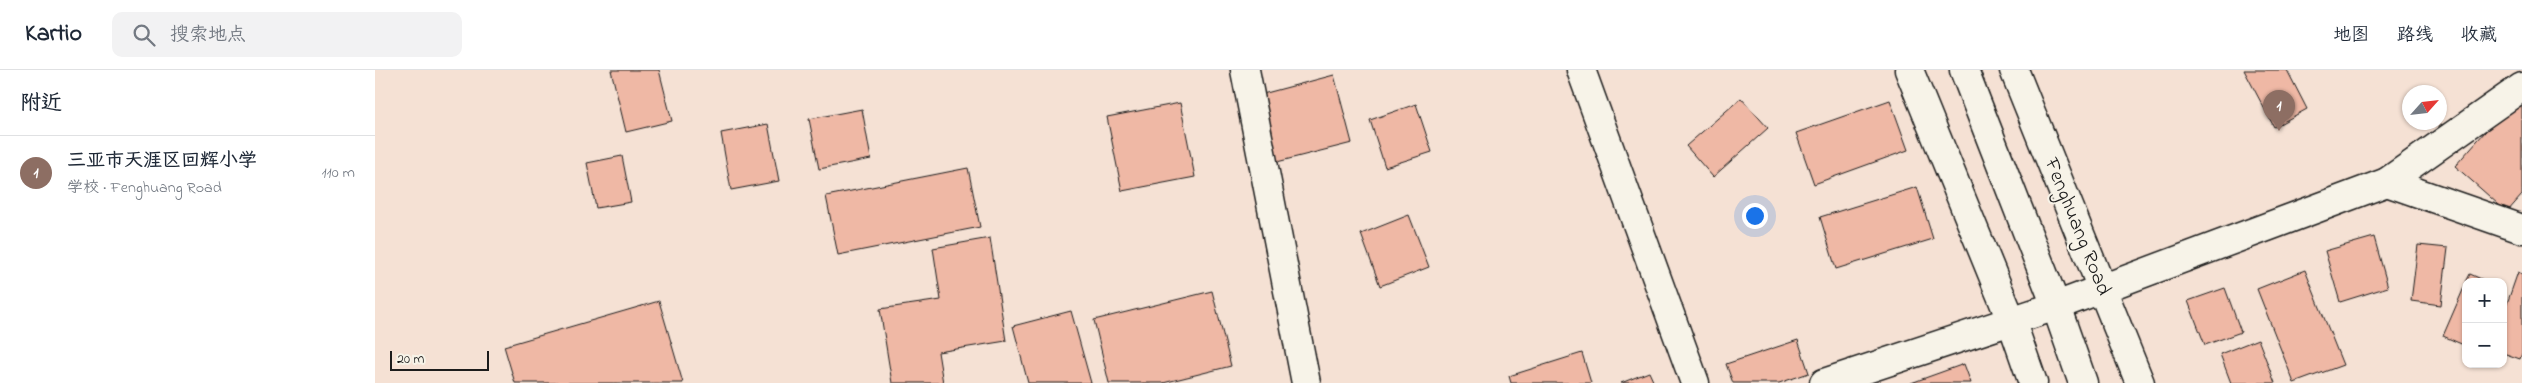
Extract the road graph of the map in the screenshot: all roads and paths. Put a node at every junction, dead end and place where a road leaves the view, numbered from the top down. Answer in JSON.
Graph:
{"nodes":[{"id":1,"x":1245,"y":70,"type":"edge"},
{"id":2,"x":1581,"y":70,"type":"edge"},
{"id":3,"x":1909,"y":70,"type":"edge"},
{"id":4,"x":1964,"y":70,"type":"edge"},
{"id":5,"x":2014,"y":70,"type":"edge"},
{"id":6,"x":2522,"y":87,"type":"edge"},
{"id":7,"x":2387,"y":182,"type":"junction"},
{"id":8,"x":2522,"y":229,"type":"edge"},
{"id":9,"x":2102,"y":288,"type":"junction"},
{"id":10,"x":2056,"y":306,"type":"junction"},
{"id":11,"x":2011,"y":320,"type":"junction"},
{"id":12,"x":1306,"y":383,"type":"edge"},
{"id":13,"x":1695,"y":383,"type":"edge"},
{"id":14,"x":1824,"y":383,"type":"edge"},
{"id":15,"x":2033,"y":383,"type":"edge"},
{"id":16,"x":2083,"y":383,"type":"edge"},
{"id":17,"x":2140,"y":383,"type":"edge"}],
"edges":[{"from":1,"to":12,"type":"main road"},
{"from":2,"to":13,"type":"main road"},
{"from":3,"to":11,"type":"main road"},
{"from":4,"to":10,"type":"main road"},
{"from":5,"to":9,"type":"main road","name":"Fenghuang Road"},
{"from":6,"to":7,"type":"main road"},
{"from":7,"to":8,"type":"main road"},
{"from":7,"to":9,"type":"main road"},
{"from":9,"to":10,"type":"main road"},
{"from":9,"to":17,"type":"main road","name":"Fenghuang Road"},
{"from":10,"to":11,"type":"main road"},
{"from":10,"to":16,"type":"main road"},
{"from":11,"to":14,"type":"main road"},
{"from":11,"to":15,"type":"main road"}]}
